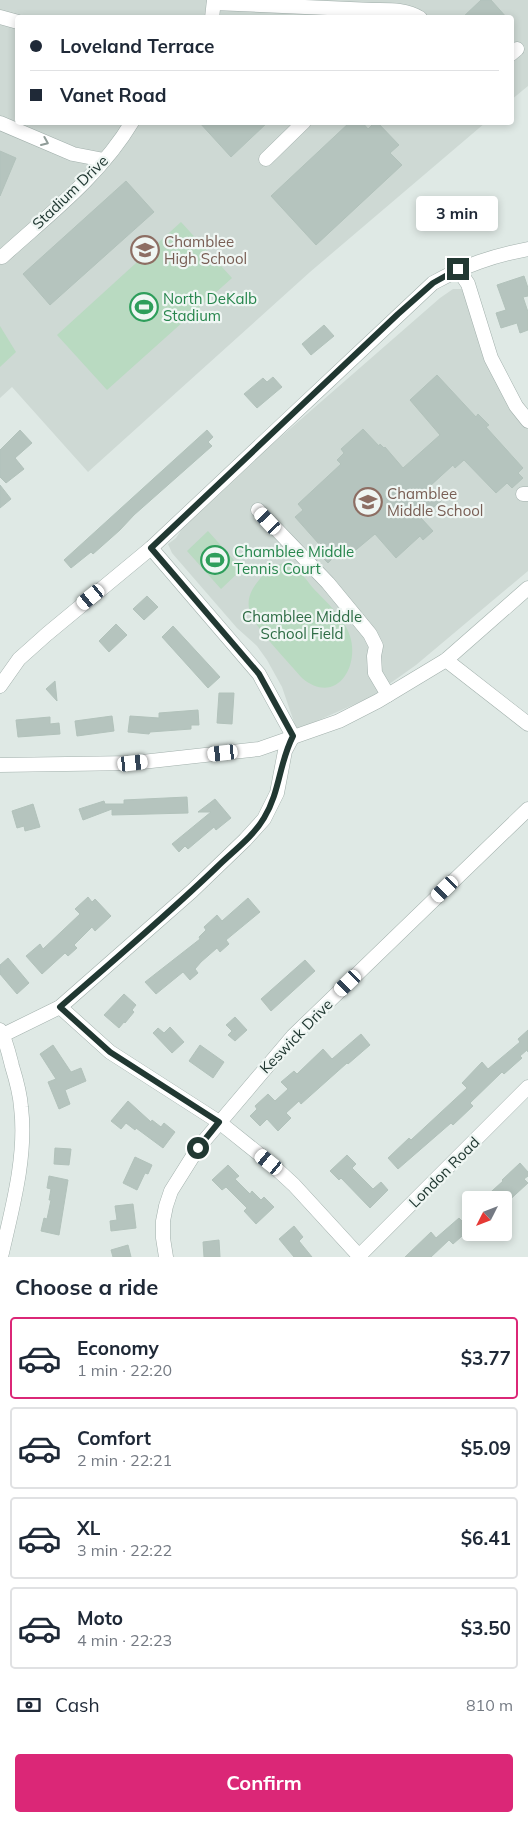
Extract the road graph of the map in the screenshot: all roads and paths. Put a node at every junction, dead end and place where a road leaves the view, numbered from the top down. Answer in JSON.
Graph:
{"nodes":[{"id":1,"x":214,"y":2,"type":"edge"},
{"id":2,"x":376,"y":5,"type":"edge"},
{"id":3,"x":328,"y":9,"type":"edge"},
{"id":4,"x":212,"y":15,"type":"edge"},
{"id":5,"x":416,"y":15,"type":"edge"},
{"id":6,"x":0,"y":17,"type":"edge"},
{"id":7,"x":15,"y":21,"type":"edge"},
{"id":8,"x":0,"y":123,"type":"edge"},
{"id":9,"x":130,"y":125,"type":"edge"},
{"id":10,"x":301,"y":125,"type":"edge"},
{"id":11,"x":266,"y":159,"type":"dead end"},
{"id":12,"x":104,"y":160,"type":"junction"},
{"id":13,"x":528,"y":249,"type":"edge"},
{"id":14,"x":2,"y":257,"type":"dead end"},
{"id":15,"x":458,"y":269,"type":"junction"},
{"id":16,"x":528,"y":421,"type":"edge"},
{"id":17,"x":258,"y":510,"type":"dead end"},
{"id":18,"x":151,"y":548,"type":"junction"},
{"id":19,"x":528,"y":588,"type":"edge"},
{"id":20,"x":446,"y":660,"type":"junction"},
{"id":21,"x":0,"y":686,"type":"edge"},
{"id":22,"x":388,"y":695,"type":"junction"},
{"id":23,"x":528,"y":724,"type":"edge"},
{"id":24,"x":293,"y":736,"type":"junction"},
{"id":25,"x":0,"y":765,"type":"edge"},
{"id":26,"x":528,"y":809,"type":"edge"},
{"id":27,"x":60,"y":1007,"type":"junction"},
{"id":28,"x":2,"y":1032,"type":"edge"},
{"id":29,"x":528,"y":1087,"type":"edge"},
{"id":30,"x":219,"y":1122,"type":"junction"},
{"id":31,"x":1,"y":1257,"type":"edge"},
{"id":32,"x":166,"y":1257,"type":"edge"},
{"id":33,"x":359,"y":1257,"type":"edge"}],
"edges":[{"from":1,"to":3,"type":"street"},
{"from":1,"to":4,"type":"street"},
{"from":2,"to":3,"type":"street"},
{"from":2,"to":5,"type":"street"},
{"from":6,"to":7,"type":"street"},
{"from":8,"to":12,"type":"street","one_way":true},
{"from":9,"to":12,"type":"street","name":"Stadium Drive"},
{"from":10,"to":11,"type":"street"},
{"from":12,"to":14,"type":"street","name":"Stadium Drive"},
{"from":13,"to":15,"type":"street"},
{"from":15,"to":16,"type":"street"},
{"from":15,"to":18,"type":"street"},
{"from":17,"to":22,"type":"street"},
{"from":18,"to":21,"type":"street"},
{"from":18,"to":24,"type":"street"},
{"from":19,"to":20,"type":"street"},
{"from":20,"to":22,"type":"street"},
{"from":20,"to":23,"type":"street"},
{"from":22,"to":24,"type":"street"},
{"from":24,"to":25,"type":"street"},
{"from":24,"to":27,"type":"street"},
{"from":26,"to":30,"type":"street","name":"Keswick Drive"},
{"from":27,"to":28,"type":"street"},
{"from":27,"to":30,"type":"street"},
{"from":28,"to":31,"type":"street"},
{"from":29,"to":33,"type":"street","name":"London Road"},
{"from":30,"to":32,"type":"street","name":"Keswick Drive"},
{"from":30,"to":33,"type":"street"}]}
